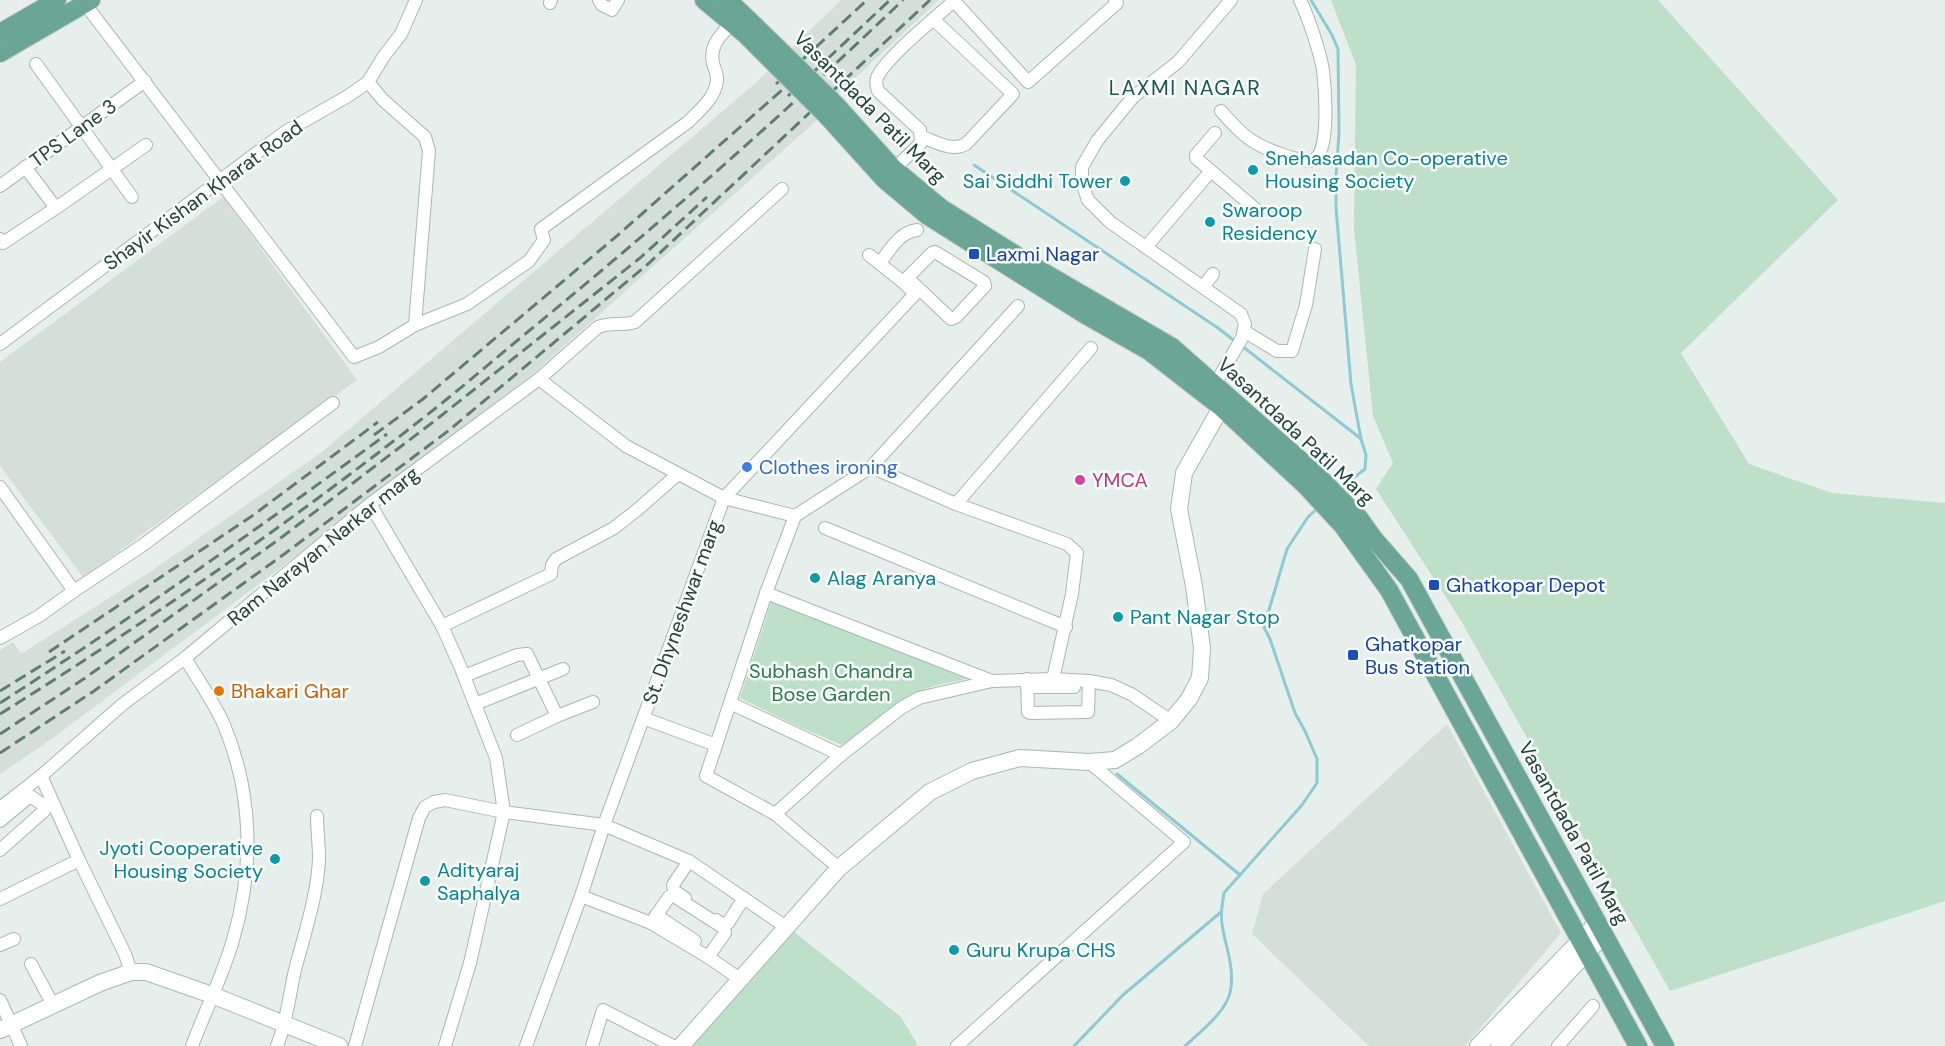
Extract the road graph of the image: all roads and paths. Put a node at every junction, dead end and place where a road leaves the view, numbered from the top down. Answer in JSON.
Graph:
{"nodes":[{"id":1,"x":416,"y":0,"type":"edge"},
{"id":2,"x":599,"y":0,"type":"edge"},
{"id":3,"x":618,"y":0,"type":"edge"},
{"id":4,"x":704,"y":0,"type":"edge"},
{"id":5,"x":728,"y":0,"type":"edge"},
{"id":6,"x":1115,"y":0,"type":"edge"},
{"id":7,"x":1232,"y":0,"type":"edge"},
{"id":8,"x":1300,"y":0,"type":"edge"},
{"id":9,"x":86,"y":1,"type":"edge"},
{"id":10,"x":955,"y":1,"type":"edge"},
{"id":11,"x":48,"y":3,"type":"edge"},
{"id":12,"x":934,"y":20,"type":"junction"},
{"id":13,"x":750,"y":32,"type":"junction"},
{"id":14,"x":0,"y":33,"type":"edge"},
{"id":15,"x":0,"y":53,"type":"edge"},
{"id":16,"x":36,"y":64,"type":"dead end"},
{"id":17,"x":145,"y":81,"type":"junction"},
{"id":18,"x":368,"y":82,"type":"junction"},
{"id":19,"x":1221,"y":111,"type":"dead end"},
{"id":20,"x":81,"y":127,"type":"junction"},
{"id":21,"x":1215,"y":134,"type":"dead end"},
{"id":22,"x":922,"y":137,"type":"junction"},
{"id":23,"x":146,"y":145,"type":"dead end"},
{"id":24,"x":25,"y":167,"type":"junction"},
{"id":25,"x":111,"y":170,"type":"junction"},
{"id":26,"x":1210,"y":172,"type":"junction"},
{"id":27,"x":889,"y":174,"type":"junction"},
{"id":28,"x":219,"y":180,"type":"junction"},
{"id":29,"x":0,"y":186,"type":"edge"},
{"id":30,"x":782,"y":189,"type":"dead end"},
{"id":31,"x":132,"y":197,"type":"dead end"},
{"id":32,"x":56,"y":208,"type":"junction"},
{"id":33,"x":1259,"y":212,"type":"dead end"},
{"id":34,"x":917,"y":230,"type":"dead end"},
{"id":35,"x":0,"y":239,"type":"edge"},
{"id":36,"x":1146,"y":248,"type":"junction"},
{"id":37,"x":1315,"y":249,"type":"dead end"},
{"id":38,"x":869,"y":255,"type":"dead end"},
{"id":39,"x":880,"y":263,"type":"junction"},
{"id":40,"x":1214,"y":274,"type":"dead end"},
{"id":41,"x":905,"y":280,"type":"junction"},
{"id":42,"x":1203,"y":287,"type":"junction"},
{"id":43,"x":917,"y":292,"type":"junction"},
{"id":44,"x":1018,"y":306,"type":"dead end"},
{"id":45,"x":415,"y":325,"type":"junction"},
{"id":46,"x":1244,"y":331,"type":"junction"},
{"id":47,"x":0,"y":344,"type":"edge"},
{"id":48,"x":1091,"y":348,"type":"dead end"},
{"id":49,"x":539,"y":379,"type":"junction"},
{"id":50,"x":1218,"y":396,"type":"junction"},
{"id":51,"x":333,"y":403,"type":"dead end"},
{"id":52,"x":872,"y":468,"type":"junction"},
{"id":53,"x":678,"y":474,"type":"junction"},
{"id":54,"x":0,"y":487,"type":"edge"},
{"id":55,"x":724,"y":498,"type":"junction"},
{"id":56,"x":4,"y":502,"type":"edge"},
{"id":57,"x":370,"y":504,"type":"junction"},
{"id":58,"x":956,"y":504,"type":"junction"},
{"id":59,"x":795,"y":516,"type":"junction"},
{"id":60,"x":1346,"y":517,"type":"junction"},
{"id":61,"x":825,"y":528,"type":"dead end"},
{"id":62,"x":74,"y":591,"type":"junction"},
{"id":63,"x":766,"y":593,"type":"junction"},
{"id":64,"x":442,"y":626,"type":"junction"},
{"id":65,"x":1066,"y":627,"type":"junction"},
{"id":66,"x":0,"y":638,"type":"edge"},
{"id":67,"x":185,"y":658,"type":"junction"},
{"id":68,"x":563,"y":669,"type":"dead end"},
{"id":69,"x":464,"y":676,"type":"junction"},
{"id":70,"x":1053,"y":678,"type":"junction"},
{"id":71,"x":538,"y":679,"type":"junction"},
{"id":72,"x":992,"y":681,"type":"junction"},
{"id":73,"x":1027,"y":683,"type":"junction"},
{"id":74,"x":1089,"y":684,"type":"junction"},
{"id":75,"x":593,"y":702,"type":"dead end"},
{"id":76,"x":730,"y":703,"type":"junction"},
{"id":77,"x":475,"y":704,"type":"junction"},
{"id":78,"x":557,"y":716,"type":"junction"},
{"id":79,"x":643,"y":718,"type":"junction"},
{"id":80,"x":1486,"y":719,"type":"junction"},
{"id":81,"x":1171,"y":721,"type":"junction"},
{"id":82,"x":1466,"y":729,"type":"junction"},
{"id":83,"x":517,"y":735,"type":"dead end"},
{"id":84,"x":716,"y":746,"type":"junction"},
{"id":85,"x":841,"y":755,"type":"junction"},
{"id":86,"x":1089,"y":762,"type":"junction"},
{"id":87,"x":41,"y":776,"type":"junction"},
{"id":88,"x":0,"y":808,"type":"edge"},
{"id":89,"x":504,"y":812,"type":"junction"},
{"id":90,"x":775,"y":814,"type":"junction"},
{"id":91,"x":317,"y":816,"type":"dead end"},
{"id":92,"x":0,"y":821,"type":"edge"},
{"id":93,"x":604,"y":825,"type":"junction"},
{"id":94,"x":0,"y":849,"type":"edge"},
{"id":95,"x":78,"y":860,"type":"junction"},
{"id":96,"x":687,"y":864,"type":"junction"},
{"id":97,"x":839,"y":868,"type":"junction"},
{"id":98,"x":581,"y":897,"type":"junction"},
{"id":99,"x":0,"y":899,"type":"edge"},
{"id":100,"x":743,"y":901,"type":"junction"},
{"id":101,"x":654,"y":919,"type":"junction"},
{"id":102,"x":786,"y":927,"type":"junction"},
{"id":103,"x":1601,"y":930,"type":"junction"},
{"id":104,"x":14,"y":939,"type":"dead end"},
{"id":105,"x":0,"y":945,"type":"edge"},
{"id":106,"x":1584,"y":946,"type":"junction"},
{"id":107,"x":710,"y":954,"type":"junction"},
{"id":108,"x":31,"y":964,"type":"dead end"},
{"id":109,"x":131,"y":972,"type":"junction"},
{"id":110,"x":740,"y":979,"type":"junction"},
{"id":111,"x":212,"y":995,"type":"junction"},
{"id":112,"x":0,"y":1000,"type":"edge"},
{"id":113,"x":53,"y":1005,"type":"junction"},
{"id":114,"x":1593,"y":1006,"type":"dead end"},
{"id":115,"x":285,"y":1025,"type":"junction"},
{"id":116,"x":5,"y":1027,"type":"edge"},
{"id":117,"x":21,"y":1046,"type":"edge"},
{"id":118,"x":192,"y":1046,"type":"edge"},
{"id":119,"x":277,"y":1046,"type":"edge"},
{"id":120,"x":339,"y":1046,"type":"edge"},
{"id":121,"x":355,"y":1046,"type":"edge"},
{"id":122,"x":445,"y":1046,"type":"edge"},
{"id":123,"x":526,"y":1046,"type":"edge"},
{"id":124,"x":592,"y":1046,"type":"edge"},
{"id":125,"x":673,"y":1046,"type":"edge"},
{"id":126,"x":681,"y":1046,"type":"edge"},
{"id":127,"x":957,"y":1046,"type":"edge"},
{"id":128,"x":1478,"y":1046,"type":"edge"},
{"id":129,"x":1500,"y":1046,"type":"edge"},
{"id":130,"x":1558,"y":1046,"type":"edge"},
{"id":131,"x":1638,"y":1046,"type":"edge"},
{"id":132,"x":1665,"y":1046,"type":"edge"}],
"edges":[{"from":1,"to":18,"type":"street"},
{"from":2,"to":3,"type":"street"},
{"from":4,"to":13,"type":"main road","name":"Vasantdada Patil Marg"},
{"from":5,"to":13,"type":"main road","name":"Vasantdada Patil Marg"},
{"from":6,"to":10,"type":"street"},
{"from":7,"to":36,"type":"street"},
{"from":8,"to":19,"type":"street"},
{"from":9,"to":15,"type":"main road"},
{"from":9,"to":17,"type":"street"},
{"from":10,"to":12,"type":"street"},
{"from":11,"to":14,"type":"main road"},
{"from":12,"to":22,"type":"street"},
{"from":12,"to":22,"type":"street"},
{"from":13,"to":27,"type":"main road","name":"Vasantdada Patil Marg","bridge":true},
{"from":13,"to":45,"type":"street"},
{"from":16,"to":20,"type":"street"},
{"from":17,"to":20,"type":"street","name":"TPS Lane 3"},
{"from":17,"to":28,"type":"street"},
{"from":18,"to":28,"type":"street","name":"Shayir Kishan Kharat Road"},
{"from":18,"to":45,"type":"street"},
{"from":20,"to":24,"type":"street","name":"TPS Lane 3"},
{"from":20,"to":25,"type":"street"},
{"from":21,"to":26,"type":"street"},
{"from":22,"to":27,"type":"street"},
{"from":23,"to":25,"type":"street"},
{"from":24,"to":29,"type":"street","name":"TPS Lane 3"},
{"from":24,"to":32,"type":"street"},
{"from":25,"to":31,"type":"street"},
{"from":25,"to":32,"type":"street"},
{"from":26,"to":33,"type":"street"},
{"from":26,"to":36,"type":"street"},
{"from":27,"to":50,"type":"main road","name":"Vasantdada Patil Marg"},
{"from":28,"to":45,"type":"street"},
{"from":28,"to":47,"type":"street","name":"Shayir Kishan Kharat Road"},
{"from":30,"to":49,"type":"street","name":"Ram Narayan Narkar marg"},
{"from":32,"to":35,"type":"street"},
{"from":34,"to":39,"type":"street"},
{"from":36,"to":42,"type":"street"},
{"from":37,"to":46,"type":"street"},
{"from":38,"to":39,"type":"street"},
{"from":39,"to":41,"type":"street"},
{"from":40,"to":42,"type":"street"},
{"from":41,"to":43,"type":"street"},
{"from":41,"to":43,"type":"street"},
{"from":42,"to":46,"type":"street"},
{"from":43,"to":55,"type":"street","name":"St. Dhyneshwar marg"},
{"from":44,"to":52,"type":"street"},
{"from":46,"to":50,"type":"street"},
{"from":48,"to":58,"type":"street"},
{"from":49,"to":53,"type":"street"},
{"from":49,"to":57,"type":"street","name":"Ram Narayan Narkar marg"},
{"from":50,"to":60,"type":"main road","name":"Vasantdada Patil Marg"},
{"from":50,"to":81,"type":"street"},
{"from":51,"to":62,"type":"street"},
{"from":52,"to":58,"type":"street"},
{"from":52,"to":59,"type":"street"},
{"from":53,"to":55,"type":"street"},
{"from":53,"to":64,"type":"street"},
{"from":54,"to":56,"type":"street"},
{"from":55,"to":59,"type":"street"},
{"from":55,"to":79,"type":"street","name":"St. Dhyneshwar marg"},
{"from":56,"to":62,"type":"street"},
{"from":57,"to":64,"type":"street"},
{"from":57,"to":67,"type":"street","name":"Ram Narayan Narkar marg"},
{"from":58,"to":65,"type":"street"},
{"from":59,"to":63,"type":"street"},
{"from":60,"to":80,"type":"main road","name":"Vasantdada Patil Marg"},
{"from":60,"to":82,"type":"main road","name":"Vasantdada Patil Marg"},
{"from":61,"to":65,"type":"street"},
{"from":62,"to":66,"type":"street"},
{"from":63,"to":72,"type":"street"},
{"from":63,"to":76,"type":"street"},
{"from":64,"to":69,"type":"street"},
{"from":65,"to":70,"type":"street"},
{"from":67,"to":87,"type":"street","name":"Ram Narayan Narkar marg"},
{"from":67,"to":111,"type":"street"},
{"from":68,"to":71,"type":"street"},
{"from":69,"to":71,"type":"street"},
{"from":69,"to":77,"type":"street"},
{"from":70,"to":73,"type":"street"},
{"from":70,"to":74,"type":"street"},
{"from":71,"to":77,"type":"street"},
{"from":71,"to":78,"type":"street"},
{"from":72,"to":73,"type":"street"},
{"from":72,"to":85,"type":"street"},
{"from":73,"to":74,"type":"street"},
{"from":73,"to":74,"type":"street"},
{"from":74,"to":81,"type":"street"},
{"from":75,"to":78,"type":"street"},
{"from":76,"to":84,"type":"street"},
{"from":76,"to":85,"type":"street"},
{"from":77,"to":89,"type":"street"},
{"from":78,"to":83,"type":"street"},
{"from":79,"to":84,"type":"street"},
{"from":79,"to":93,"type":"street","name":"St. Dhyneshwar marg"},
{"from":80,"to":82,"type":"main road"},
{"from":80,"to":103,"type":"main road","name":"Vasantdada Patil Marg"},
{"from":81,"to":86,"type":"street"},
{"from":82,"to":106,"type":"main road","name":"Vasantdada Patil Marg"},
{"from":84,"to":90,"type":"street"},
{"from":85,"to":90,"type":"street"},
{"from":86,"to":97,"type":"street"},
{"from":86,"to":127,"type":"street"},
{"from":87,"to":88,"type":"street","name":"Ram Narayan Narkar marg"},
{"from":87,"to":95,"type":"street"},
{"from":89,"to":93,"type":"street"},
{"from":89,"to":121,"type":"street"},
{"from":89,"to":122,"type":"street"},
{"from":90,"to":97,"type":"street"},
{"from":91,"to":115,"type":"street"},
{"from":92,"to":94,"type":"street"},
{"from":93,"to":96,"type":"street"},
{"from":93,"to":98,"type":"street","name":"St. Dhyneshwar marg"},
{"from":95,"to":99,"type":"street"},
{"from":95,"to":109,"type":"street"},
{"from":96,"to":100,"type":"street"},
{"from":96,"to":100,"type":"street"},
{"from":97,"to":102,"type":"street"},
{"from":98,"to":101,"type":"street"},
{"from":98,"to":123,"type":"street","name":"St. Dhyneshwar marg"},
{"from":100,"to":102,"type":"street"},
{"from":101,"to":107,"type":"street"},
{"from":101,"to":107,"type":"street"},
{"from":102,"to":110,"type":"street"},
{"from":103,"to":106,"type":"street"},
{"from":103,"to":132,"type":"main road","name":"Vasantdada Patil Marg"},
{"from":104,"to":105,"type":"street"},
{"from":106,"to":128,"type":"street"},
{"from":106,"to":129,"type":"street"},
{"from":106,"to":131,"type":"main road","name":"Vasantdada Patil Marg"},
{"from":107,"to":110,"type":"street"},
{"from":108,"to":113,"type":"street"},
{"from":109,"to":111,"type":"street"},
{"from":109,"to":113,"type":"street"},
{"from":110,"to":126,"type":"street"},
{"from":111,"to":115,"type":"street"},
{"from":111,"to":118,"type":"street"},
{"from":112,"to":116,"type":"street"},
{"from":113,"to":116,"type":"street"},
{"from":114,"to":130,"type":"street"},
{"from":115,"to":119,"type":"street"},
{"from":115,"to":120,"type":"street"},
{"from":116,"to":117,"type":"street"},
{"from":124,"to":125,"type":"street"}]}
